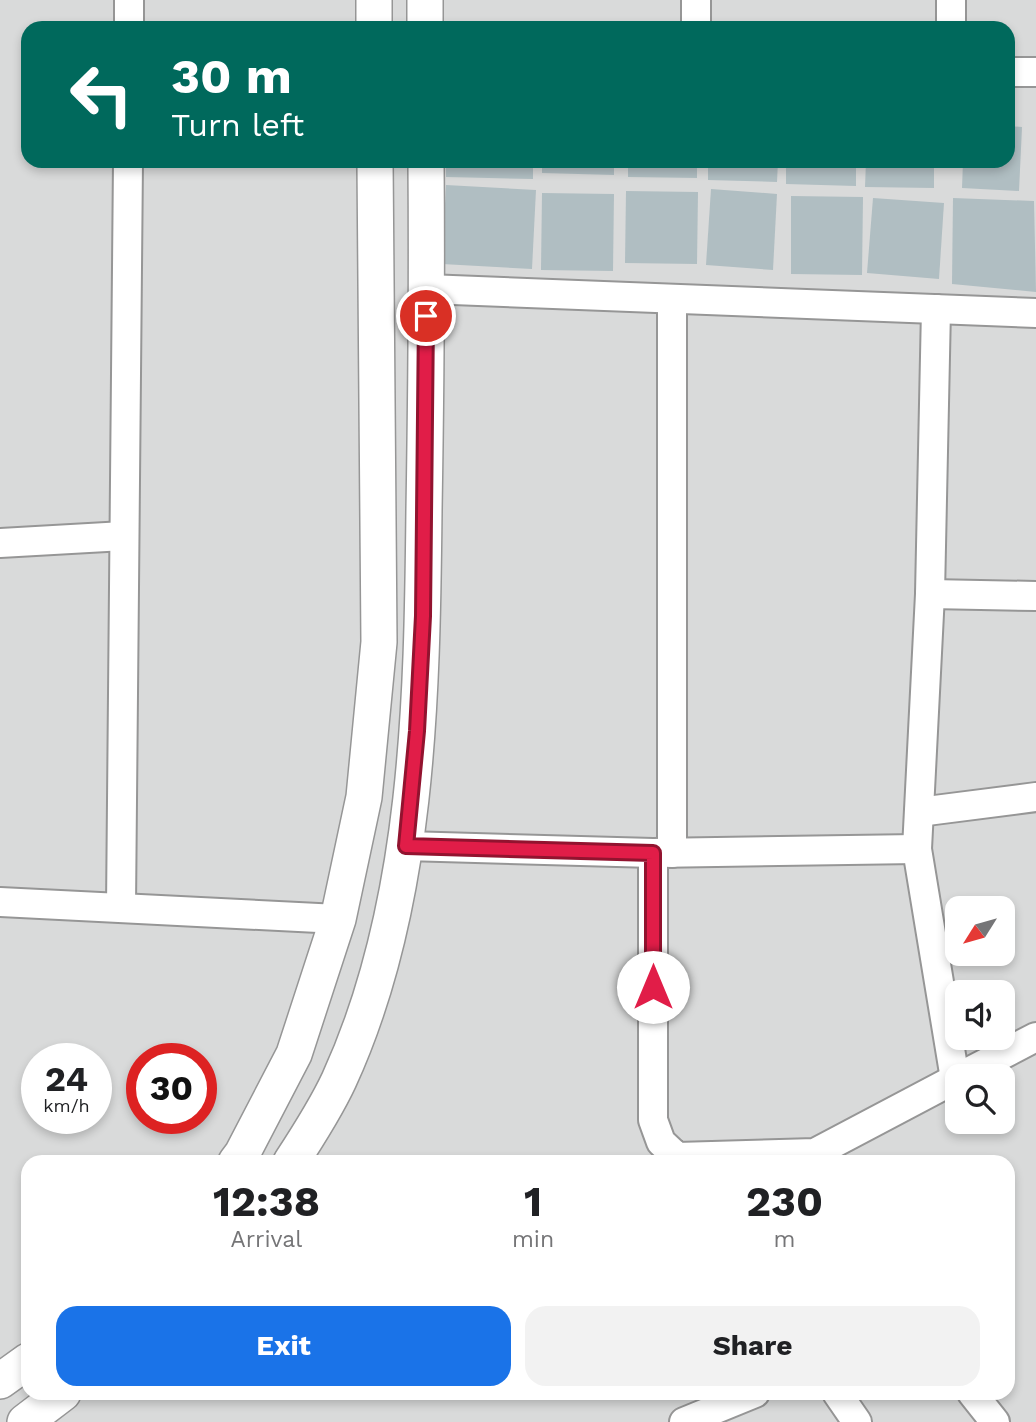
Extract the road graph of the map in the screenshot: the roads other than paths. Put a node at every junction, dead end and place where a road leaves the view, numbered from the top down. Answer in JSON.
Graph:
{"nodes":[{"id":1,"x":129,"y":0,"type":"edge"},
{"id":2,"x":374,"y":0,"type":"edge"},
{"id":3,"x":425,"y":0,"type":"edge"},
{"id":4,"x":696,"y":0,"type":"edge"},
{"id":5,"x":951,"y":0,"type":"edge"},
{"id":6,"x":129,"y":21,"type":"edge"},
{"id":7,"x":374,"y":21,"type":"edge"},
{"id":8,"x":425,"y":21,"type":"edge"},
{"id":9,"x":696,"y":21,"type":"edge"},
{"id":10,"x":951,"y":21,"type":"edge"},
{"id":11,"x":1015,"y":72,"type":"edge"},
{"id":12,"x":1036,"y":72,"type":"edge"},
{"id":13,"x":128,"y":168,"type":"edge"},
{"id":14,"x":375,"y":168,"type":"edge"},
{"id":15,"x":426,"y":168,"type":"edge"},
{"id":16,"x":427,"y":289,"type":"junction"},
{"id":17,"x":672,"y":299,"type":"junction"},
{"id":18,"x":936,"y":309,"type":"junction"},
{"id":19,"x":1036,"y":313,"type":"edge"},
{"id":20,"x":124,"y":536,"type":"junction"},
{"id":21,"x":0,"y":543,"type":"edge"},
{"id":22,"x":930,"y":594,"type":"junction"},
{"id":23,"x":1036,"y":596,"type":"edge"},
{"id":24,"x":1036,"y":797,"type":"edge"},
{"id":25,"x":919,"y":812,"type":"junction"},
{"id":26,"x":406,"y":846,"type":"junction"},
{"id":27,"x":917,"y":849,"type":"junction"},
{"id":28,"x":663,"y":853,"type":"junction"},
{"id":29,"x":0,"y":902,"type":"edge"},
{"id":30,"x":121,"y":907,"type":"junction"},
{"id":31,"x":338,"y":919,"type":"junction"},
{"id":32,"x":1036,"y":1037,"type":"edge"},
{"id":33,"x":955,"y":1064,"type":"edge"},
{"id":34,"x":985,"y":1064,"type":"edge"},
{"id":35,"x":945,"y":1085,"type":"edge"},
{"id":36,"x":241,"y":1155,"type":"edge"},
{"id":37,"x":296,"y":1155,"type":"edge"},
{"id":38,"x":675,"y":1155,"type":"edge"},
{"id":39,"x":820,"y":1155,"type":"edge"},
{"id":40,"x":21,"y":1366,"type":"edge"},
{"id":41,"x":0,"y":1381,"type":"edge"},
{"id":42,"x":54,"y":1400,"type":"edge"},
{"id":43,"x":745,"y":1400,"type":"edge"},
{"id":44,"x":842,"y":1400,"type":"edge"},
{"id":45,"x":978,"y":1400,"type":"edge"},
{"id":46,"x":726,"y":1414,"type":"edge"},
{"id":47,"x":25,"y":1422,"type":"edge"},
{"id":48,"x":684,"y":1422,"type":"edge"},
{"id":49,"x":857,"y":1422,"type":"edge"},
{"id":50,"x":995,"y":1422,"type":"edge"}],
"edges":[{"from":1,"to":6,"type":"street"},
{"from":2,"to":7,"type":"street"},
{"from":3,"to":8,"type":"street"},
{"from":4,"to":9,"type":"street"},
{"from":5,"to":10,"type":"street"},
{"from":11,"to":12,"type":"street"},
{"from":13,"to":20,"type":"street"},
{"from":14,"to":31,"type":"street"},
{"from":15,"to":16,"type":"street"},
{"from":16,"to":17,"type":"street"},
{"from":16,"to":26,"type":"street"},
{"from":17,"to":18,"type":"street"},
{"from":17,"to":28,"type":"street"},
{"from":18,"to":19,"type":"street"},
{"from":18,"to":22,"type":"street"},
{"from":20,"to":21,"type":"street"},
{"from":20,"to":30,"type":"street"},
{"from":22,"to":23,"type":"street"},
{"from":22,"to":25,"type":"street"},
{"from":24,"to":25,"type":"street"},
{"from":25,"to":27,"type":"street"},
{"from":26,"to":28,"type":"street"},
{"from":26,"to":37,"type":"street"},
{"from":27,"to":28,"type":"street"},
{"from":27,"to":33,"type":"street"},
{"from":28,"to":38,"type":"street"},
{"from":29,"to":30,"type":"street"},
{"from":30,"to":31,"type":"street"},
{"from":31,"to":36,"type":"street"},
{"from":32,"to":34,"type":"street"},
{"from":35,"to":39,"type":"street"},
{"from":40,"to":41,"type":"street"},
{"from":42,"to":47,"type":"street"},
{"from":43,"to":46,"type":"street"},
{"from":44,"to":49,"type":"street"},
{"from":45,"to":50,"type":"street"},
{"from":46,"to":48,"type":"street"}]}
